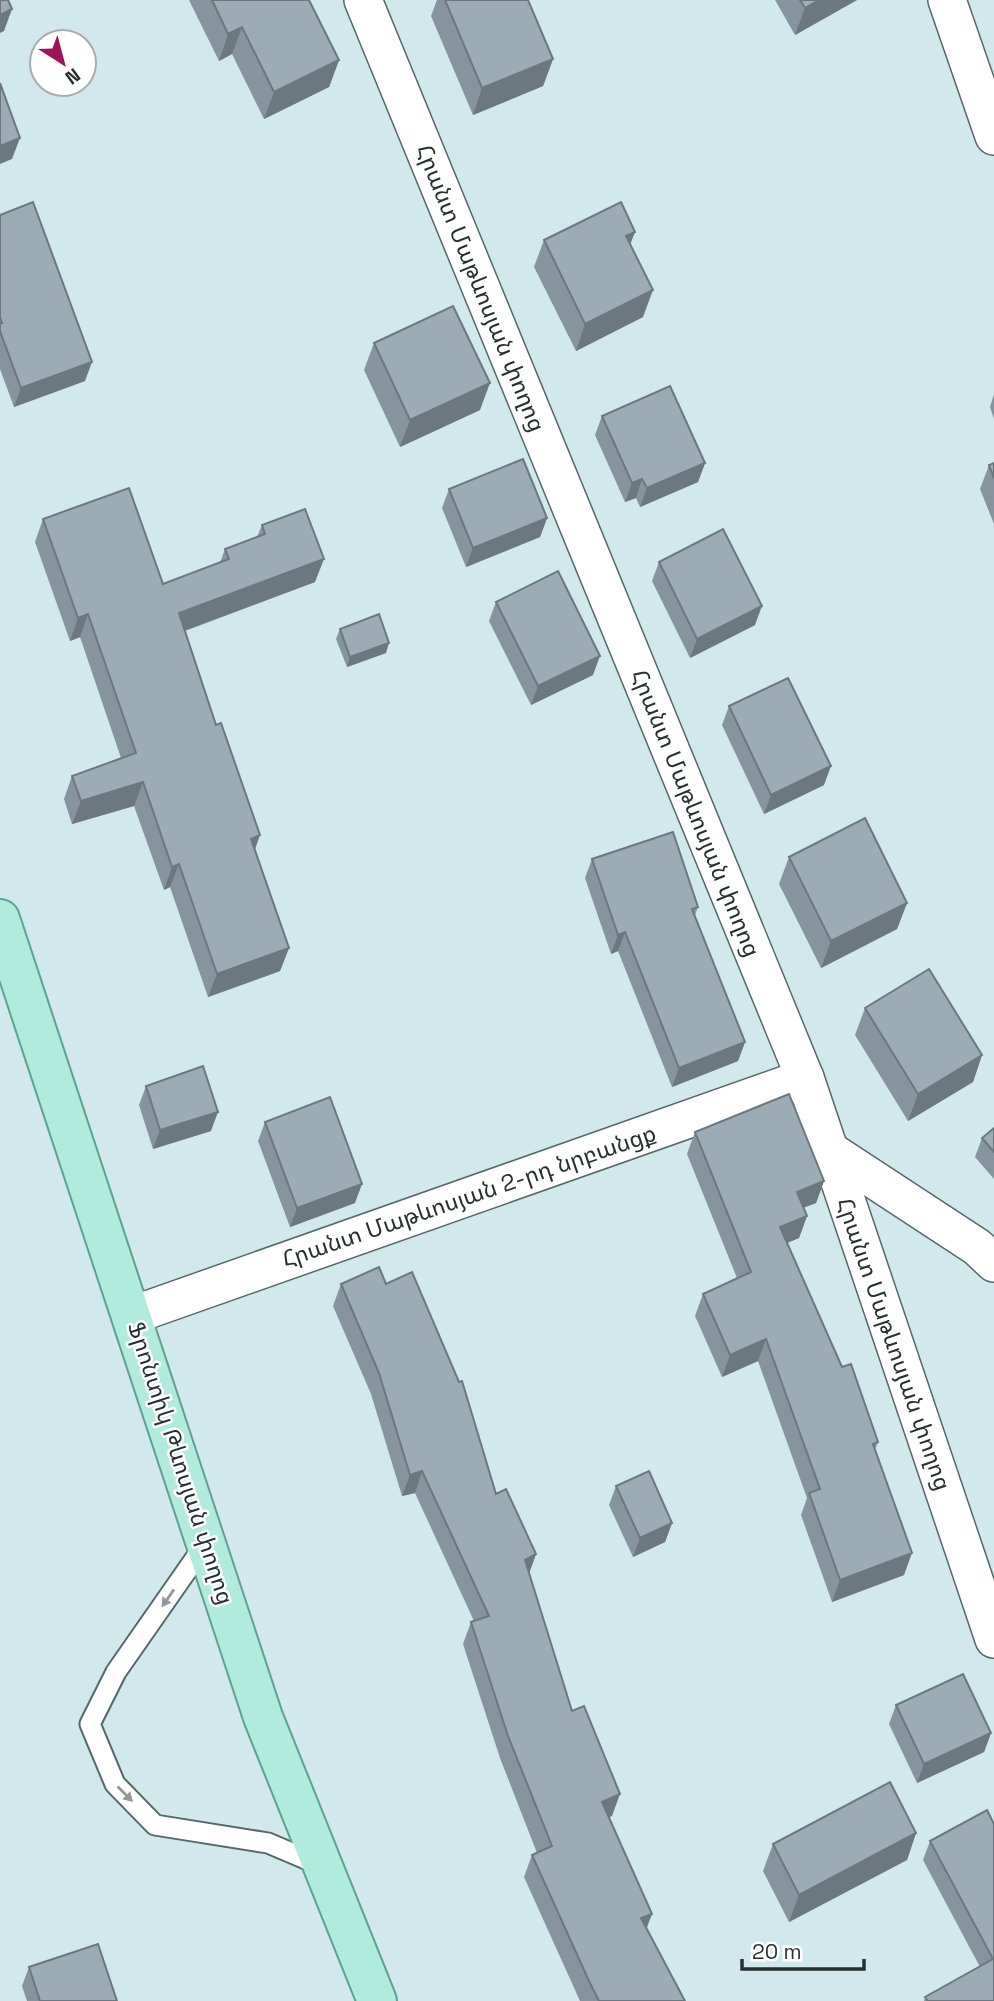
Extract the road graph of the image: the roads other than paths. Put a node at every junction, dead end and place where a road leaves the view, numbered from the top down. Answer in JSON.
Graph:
{"nodes":[{"id":1,"x":363,"y":0,"type":"edge"},
{"id":2,"x":947,"y":0,"type":"edge"},
{"id":3,"x":994,"y":136,"type":"edge"},
{"id":4,"x":0,"y":919,"type":"edge"},
{"id":5,"x":804,"y":1078,"type":"junction"},
{"id":6,"x":829,"y":1150,"type":"junction"},
{"id":7,"x":994,"y":1263,"type":"edge"},
{"id":8,"x":133,"y":1315,"type":"junction"},
{"id":9,"x":207,"y":1542,"type":"junction"},
{"id":10,"x":994,"y":1639,"type":"edge"},
{"id":11,"x":323,"y":1866,"type":"junction"},
{"id":12,"x":377,"y":2001,"type":"edge"}],
"edges":[{"from":1,"to":5,"type":"street","name":"Հրանտ Մաթևոսյան փողոց"},
{"from":2,"to":3,"type":"street"},
{"from":4,"to":8,"type":"main road","name":"Ֆրոնտիկ Թևոսյան փողոց"},
{"from":5,"to":6,"type":"street","name":"Հրանտ Մաթևոսյան փողոց"},
{"from":5,"to":8,"type":"street","name":"Հրանտ Մաթևոսյան 2-րդ նրբանցք"},
{"from":6,"to":7,"type":"street"},
{"from":6,"to":10,"type":"street","name":"Հրանտ Մաթևոսյան փողոց"},
{"from":8,"to":9,"type":"main road","name":"Ֆրոնտիկ Թևոսյան փողոց"},
{"from":9,"to":11,"type":"main road","name":"Ֆրոնտիկ Թևոսյան փողոց"},
{"from":9,"to":11,"type":"lane","one_way":true},
{"from":11,"to":12,"type":"main road","name":"Ֆրոնտիկ Թևոսյան փողոց"}]}
